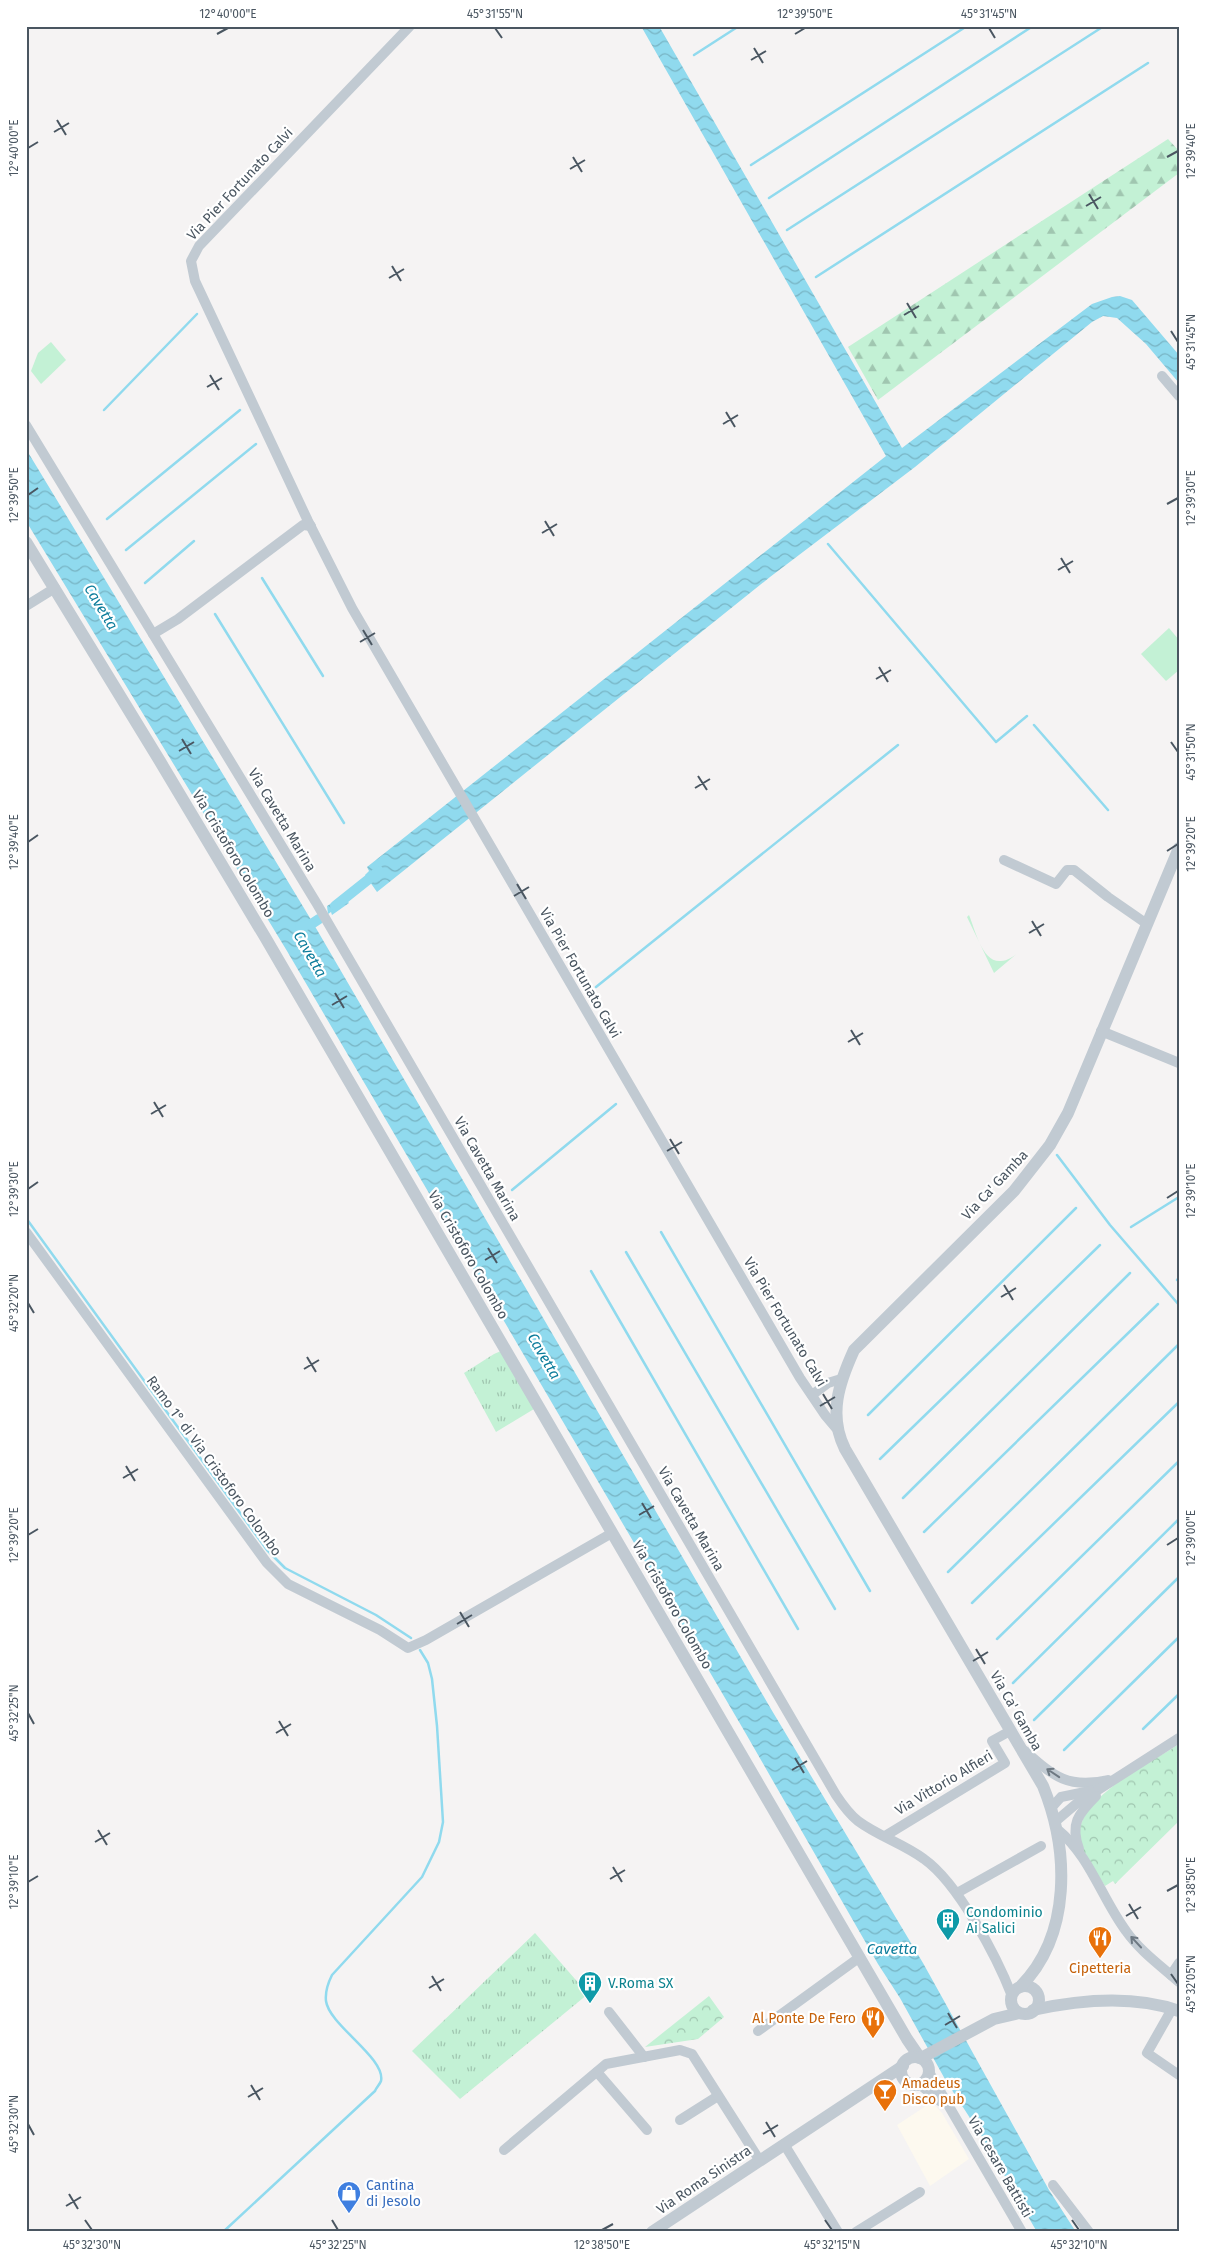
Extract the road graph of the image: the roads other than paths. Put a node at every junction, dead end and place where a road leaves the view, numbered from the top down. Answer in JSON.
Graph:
{"nodes":[{"id":1,"x":410,"y":26,"type":"edge"},
{"id":2,"x":1162,"y":376,"type":"dead end"},
{"id":3,"x":1179,"y":396,"type":"edge"},
{"id":4,"x":26,"y":425,"type":"edge"},
{"id":5,"x":311,"y":526,"type":"junction"},
{"id":6,"x":26,"y":542,"type":"edge"},
{"id":7,"x":54,"y":588,"type":"junction"},
{"id":8,"x":26,"y":606,"type":"edge"},
{"id":9,"x":153,"y":634,"type":"junction"},
{"id":10,"x":1179,"y":848,"type":"edge"},
{"id":11,"x":1004,"y":860,"type":"dead end"},
{"id":12,"x":1147,"y":924,"type":"junction"},
{"id":13,"x":1101,"y":1031,"type":"junction"},
{"id":14,"x":1179,"y":1063,"type":"edge"},
{"id":15,"x":26,"y":1232,"type":"edge"},
{"id":16,"x":840,"y":1380,"type":"junction"},
{"id":17,"x":812,"y":1395,"type":"junction"},
{"id":18,"x":836,"y":1428,"type":"junction"},
{"id":19,"x":612,"y":1533,"type":"junction"},
{"id":20,"x":1010,"y":1731,"type":"junction"},
{"id":21,"x":1179,"y":1738,"type":"edge"},
{"id":22,"x":1019,"y":1745,"type":"junction"},
{"id":23,"x":1112,"y":1781,"type":"junction"},
{"id":24,"x":1098,"y":1789,"type":"junction"},
{"id":25,"x":1052,"y":1807,"type":"junction"},
{"id":26,"x":1057,"y":1825,"type":"junction"},
{"id":27,"x":884,"y":1836,"type":"junction"},
{"id":28,"x":1041,"y":1846,"type":"dead end"},
{"id":29,"x":1081,"y":1855,"type":"junction"},
{"id":30,"x":957,"y":1893,"type":"junction"},
{"id":31,"x":860,"y":1957,"type":"junction"},
{"id":32,"x":1179,"y":1963,"type":"edge"},
{"id":33,"x":1038,"y":1965,"type":"junction"},
{"id":34,"x":1175,"y":1978,"type":"edge"},
{"id":35,"x":1035,"y":1992,"type":"junction"},
{"id":36,"x":1015,"y":1993,"type":"junction"},
{"id":37,"x":1060,"y":2004,"type":"junction"},
{"id":38,"x":1033,"y":2010,"type":"junction"},
{"id":39,"x":1176,"y":2010,"type":"edge"},
{"id":40,"x":609,"y":2012,"type":"dead end"},
{"id":41,"x":1020,"y":2012,"type":"junction"},
{"id":42,"x":988,"y":2022,"type":"junction"},
{"id":43,"x":758,"y":2031,"type":"dead end"},
{"id":44,"x":644,"y":2057,"type":"junction"},
{"id":45,"x":921,"y":2062,"type":"junction"},
{"id":46,"x":597,"y":2072,"type":"junction"},
{"id":47,"x":1179,"y":2075,"type":"edge"},
{"id":48,"x":906,"y":2081,"type":"junction"},
{"id":49,"x":919,"y":2084,"type":"junction"},
{"id":50,"x":872,"y":2087,"type":"junction"},
{"id":51,"x":718,"y":2096,"type":"junction"},
{"id":52,"x":954,"y":2115,"type":"junction"},
{"id":53,"x":680,"y":2120,"type":"dead end"},
{"id":54,"x":646,"y":2130,"type":"dead end"},
{"id":55,"x":784,"y":2144,"type":"junction"},
{"id":56,"x":504,"y":2150,"type":"dead end"},
{"id":57,"x":760,"y":2161,"type":"junction"},
{"id":58,"x":1053,"y":2185,"type":"dead end"},
{"id":59,"x":920,"y":2192,"type":"dead end"},
{"id":60,"x":669,"y":2228,"type":"edge"},
{"id":61,"x":654,"y":2232,"type":"edge"},
{"id":62,"x":838,"y":2232,"type":"edge"},
{"id":63,"x":856,"y":2232,"type":"edge"},
{"id":64,"x":1022,"y":2232,"type":"edge"},
{"id":65,"x":1089,"y":2232,"type":"edge"}],
"edges":[{"from":1,"to":5,"type":"street","name":"Via Pier Fortunato Calvi"},
{"from":2,"to":3,"type":"street"},
{"from":4,"to":9,"type":"street","name":"Via Cavetta Marina"},
{"from":5,"to":9,"type":"street"},
{"from":5,"to":17,"type":"street","name":"Via Pier Fortunato Calvi"},
{"from":6,"to":7,"type":"street","name":"Via Cristoforo Colombo"},
{"from":7,"to":8,"type":"street"},
{"from":7,"to":19,"type":"street","name":"Via Cristoforo Colombo"},
{"from":9,"to":27,"type":"street","name":"Via Cavetta Marina"},
{"from":10,"to":12,"type":"street","name":"Via Ca' Gamba"},
{"from":11,"to":12,"type":"street"},
{"from":12,"to":13,"type":"street","name":"Via Ca' Gamba"},
{"from":13,"to":14,"type":"street"},
{"from":13,"to":16,"type":"street","name":"Via Ca' Gamba"},
{"from":15,"to":19,"type":"street","name":"Ramo 1° di Via Cristoforo Colombo"},
{"from":16,"to":17,"type":"street"},
{"from":16,"to":18,"type":"street","name":"Via Ca' Gamba"},
{"from":17,"to":18,"type":"street","name":"Via Pier Fortunato Calvi"},
{"from":18,"to":20,"type":"street","name":"Via Ca' Gamba"},
{"from":19,"to":31,"type":"street","name":"Via Cristoforo Colombo"},
{"from":20,"to":22,"type":"street","name":"Via Ca' Gamba"},
{"from":20,"to":27,"type":"street","name":"Via Vittorio Alfieri"},
{"from":21,"to":23,"type":"street"},
{"from":23,"to":22,"type":"street","one_way":true},
{"from":22,"to":25,"type":"street","name":"Via Ca' Gamba"},
{"from":23,"to":24,"type":"street"},
{"from":23,"to":29,"type":"street"},
{"from":24,"to":25,"type":"street"},
{"from":24,"to":26,"type":"street"},
{"from":25,"to":26,"type":"street","name":"Via Ca' Gamba"},
{"from":26,"to":29,"type":"street"},
{"from":26,"to":33,"type":"street","name":"Via Ca' Gamba"},
{"from":27,"to":30,"type":"street","name":"Via Cavetta Marina"},
{"from":28,"to":30,"type":"street"},
{"from":34,"to":29,"type":"street","one_way":true},
{"from":30,"to":36,"type":"street","name":"Via Cavetta Marina"},
{"from":31,"to":43,"type":"street"},
{"from":31,"to":45,"type":"street","name":"Via Cristoforo Colombo"},
{"from":32,"to":34,"type":"street"},
{"from":33,"to":35,"type":"street","name":"Via Ca' Gamba"},
{"from":33,"to":36,"type":"street","name":"Via Ca' Gamba"},
{"from":35,"to":36,"type":"street"},
{"from":35,"to":37,"type":"street"},
{"from":35,"to":38,"type":"street"},
{"from":36,"to":41,"type":"street"},
{"from":36,"to":42,"type":"street","name":"Via Ca' Gamba"},
{"from":37,"to":38,"type":"street"},
{"from":37,"to":39,"type":"street"},
{"from":38,"to":41,"type":"street"},
{"from":39,"to":47,"type":"street"},
{"from":40,"to":44,"type":"street"},
{"from":41,"to":42,"type":"street"},
{"from":42,"to":45,"type":"street","name":"Via Roma Sinistra"},
{"from":44,"to":46,"type":"street"},
{"from":44,"to":51,"type":"street"},
{"from":45,"to":48,"type":"street","name":"Via Cristoforo Colombo"},
{"from":45,"to":49,"type":"street"},
{"from":45,"to":50,"type":"street","name":"Via Roma Sinistra"},
{"from":45,"to":52,"type":"street","name":"Via Cesare Battisti"},
{"from":46,"to":54,"type":"street"},
{"from":46,"to":56,"type":"street"},
{"from":48,"to":49,"type":"street"},
{"from":48,"to":50,"type":"street","name":"Via Roma Sinistra"},
{"from":49,"to":52,"type":"street","name":"Via Cesare Battisti"},
{"from":50,"to":55,"type":"street","name":"Via Roma Sinistra"},
{"from":51,"to":53,"type":"street"},
{"from":51,"to":57,"type":"street"},
{"from":52,"to":64,"type":"street","name":"Via Cesare Battisti"},
{"from":55,"to":57,"type":"street","name":"Via Roma Sinistra"},
{"from":55,"to":62,"type":"street"},
{"from":57,"to":60,"type":"street","name":"Via Roma Sinistra"},
{"from":58,"to":65,"type":"street"},
{"from":59,"to":63,"type":"street"},
{"from":60,"to":61,"type":"street","name":"Via Roma Sinistra"}]}
